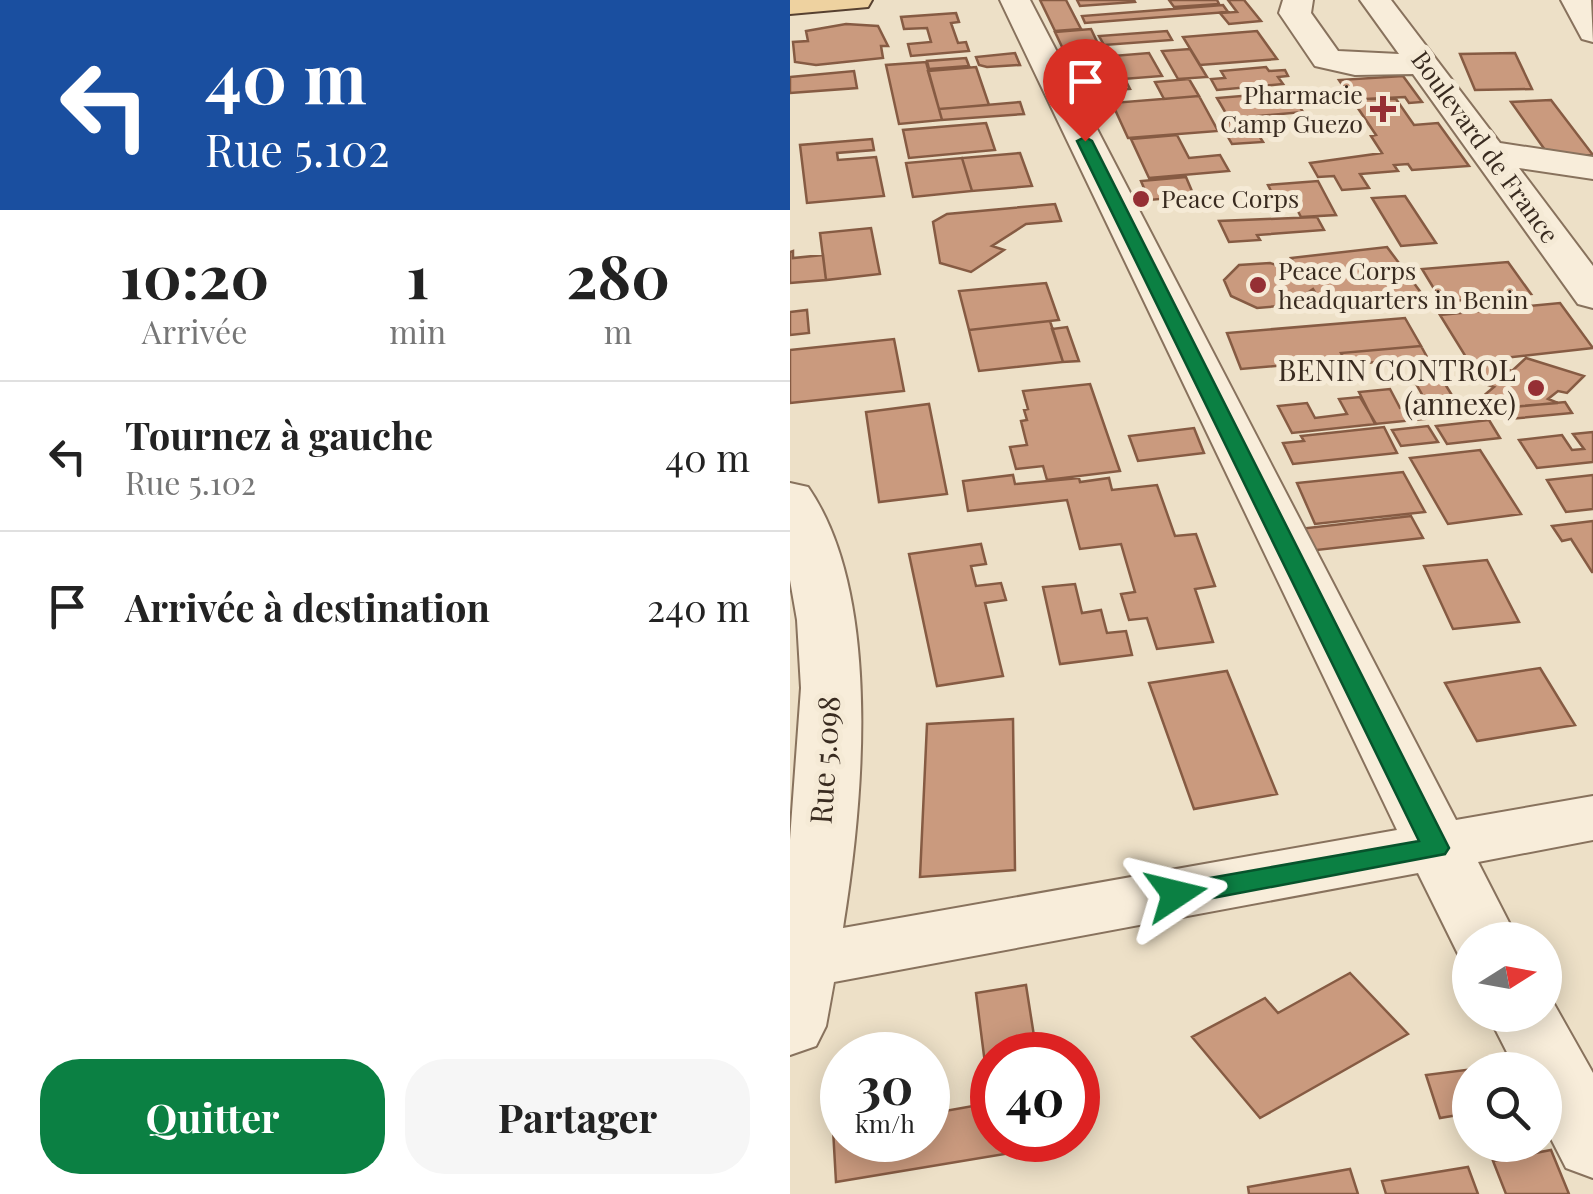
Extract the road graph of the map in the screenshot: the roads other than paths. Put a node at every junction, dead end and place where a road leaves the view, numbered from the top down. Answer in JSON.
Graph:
{"nodes":[{"id":1,"x":857,"y":0,"type":"edge"},
{"id":2,"x":1015,"y":0,"type":"edge"},
{"id":3,"x":1298,"y":0,"type":"edge"},
{"id":4,"x":1576,"y":0,"type":"edge"},
{"id":5,"x":790,"y":6,"type":"edge"},
{"id":6,"x":1362,"y":6,"type":"edge"},
{"id":7,"x":1593,"y":32,"type":"edge"},
{"id":8,"x":1420,"y":56,"type":"junction"},
{"id":9,"x":1490,"y":153,"type":"junction"},
{"id":10,"x":1593,"y":168,"type":"edge"},
{"id":11,"x":1593,"y":295,"type":"edge"},
{"id":12,"x":790,"y":498,"type":"edge"},
{"id":13,"x":1593,"y":818,"type":"edge"},
{"id":14,"x":1436,"y":848,"type":"junction"},
{"id":15,"x":1475,"y":922,"type":"edge"},
{"id":16,"x":797,"y":963,"type":"edge"},
{"id":17,"x":790,"y":1026,"type":"edge"},
{"id":18,"x":1533,"y":1032,"type":"edge"},
{"id":19,"x":1593,"y":1145,"type":"edge"}],
"edges":[{"from":1,"to":5,"type":"main road"},
{"from":2,"to":14,"type":"street"},
{"from":3,"to":8,"type":"street"},
{"from":4,"to":7,"type":"street"},
{"from":6,"to":8,"type":"street","name":"Boulevard de France"},
{"from":8,"to":9,"type":"street","name":"Boulevard de France"},
{"from":9,"to":10,"type":"street"},
{"from":9,"to":11,"type":"street","name":"Boulevard de France"},
{"from":12,"to":16,"type":"street","name":"Rue 5.098"},
{"from":13,"to":14,"type":"street"},
{"from":14,"to":15,"type":"street"},
{"from":14,"to":16,"type":"street"},
{"from":16,"to":17,"type":"street","name":"Rue 5.098"},
{"from":18,"to":19,"type":"street"}]}
